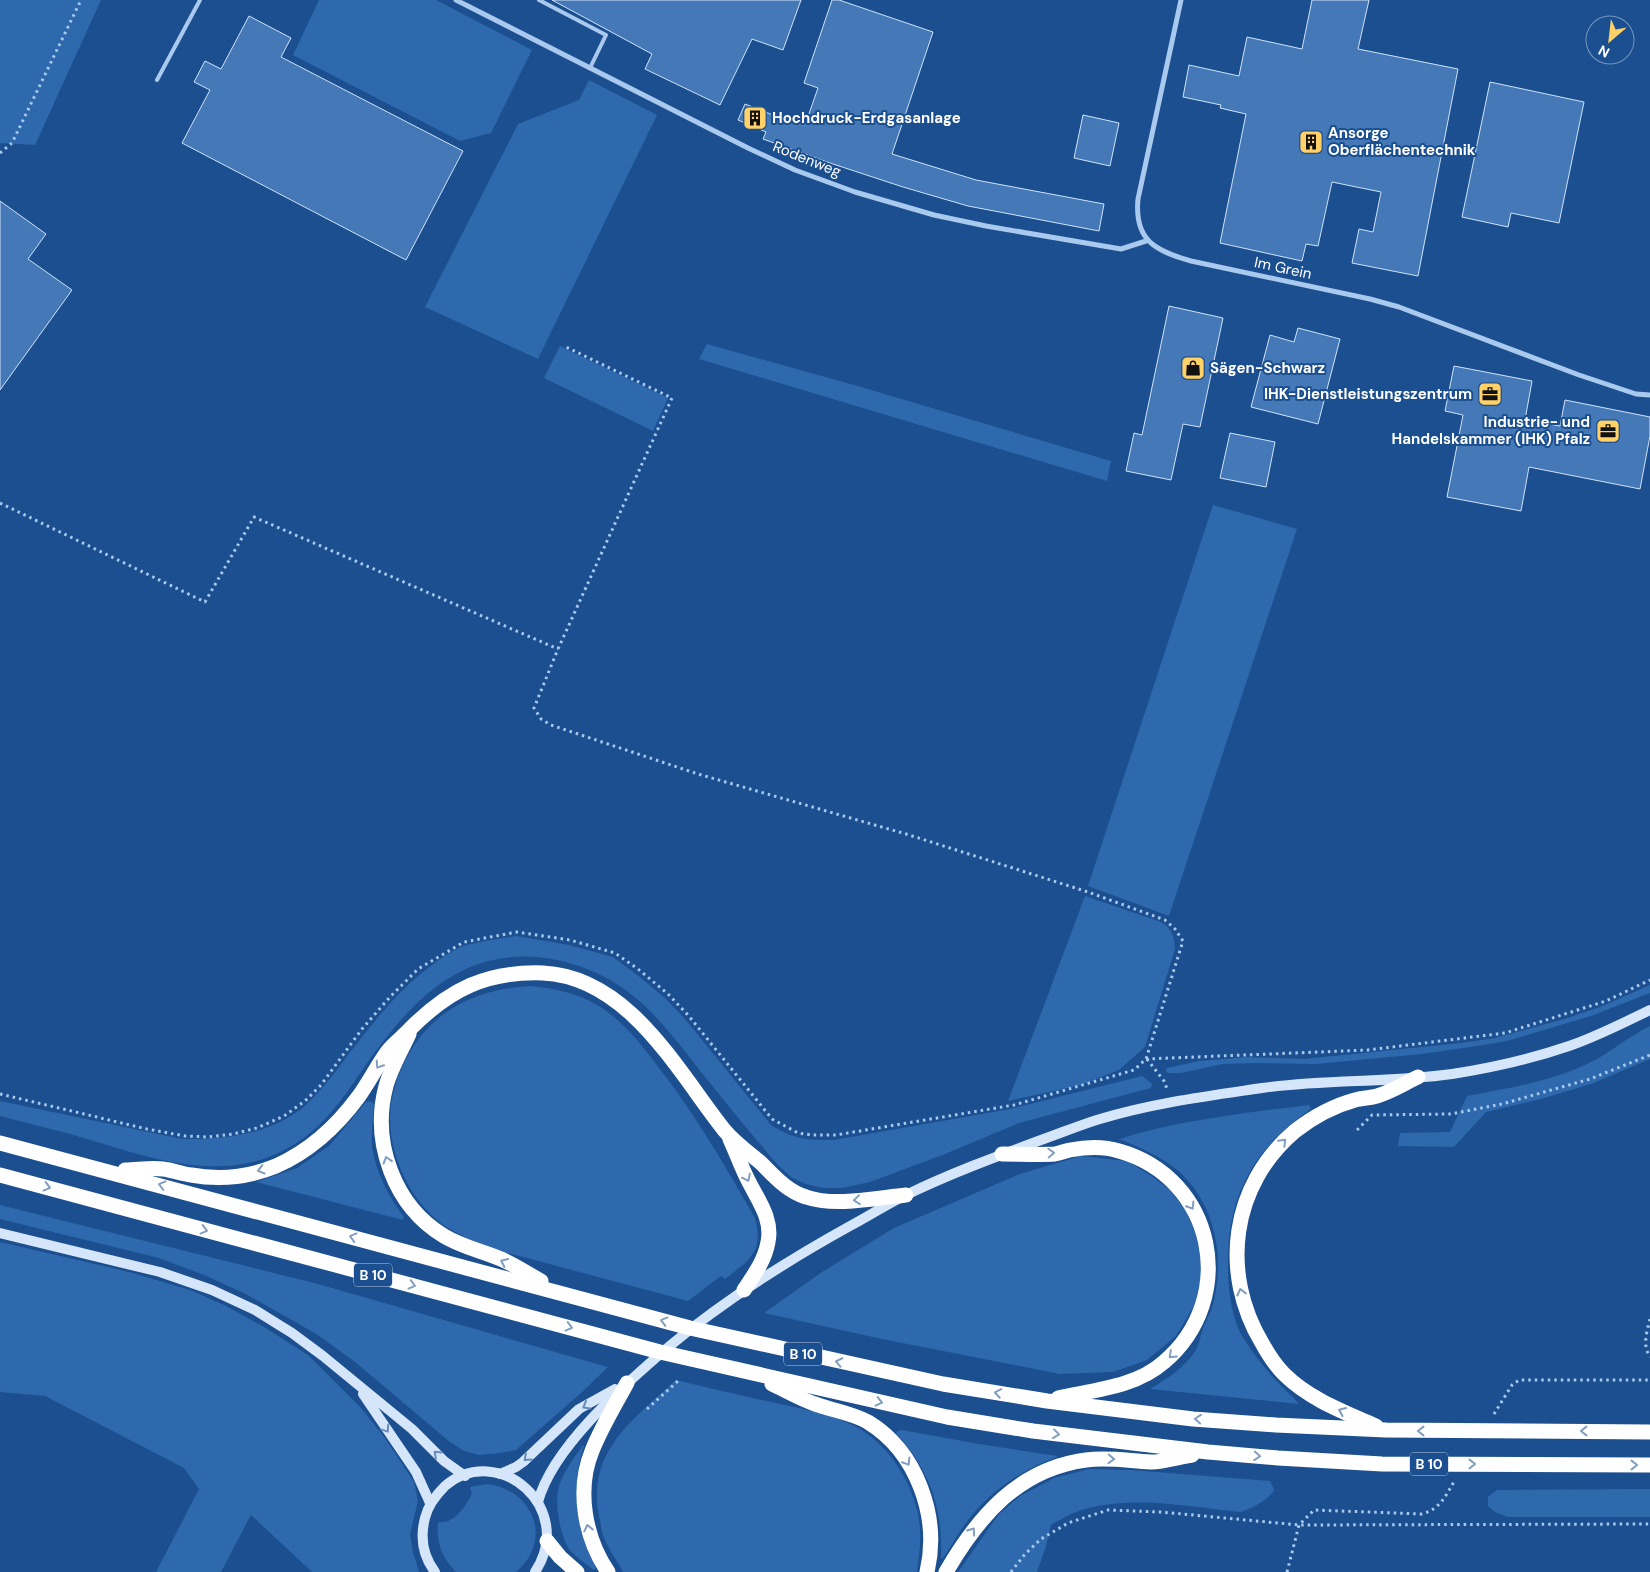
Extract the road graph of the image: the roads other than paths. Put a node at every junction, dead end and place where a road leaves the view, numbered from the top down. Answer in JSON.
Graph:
{"nodes":[{"id":1,"x":200,"y":0,"type":"edge"},
{"id":2,"x":456,"y":0,"type":"edge"},
{"id":3,"x":539,"y":0,"type":"edge"},
{"id":4,"x":1181,"y":0,"type":"edge"},
{"id":5,"x":590,"y":68,"type":"junction"},
{"id":6,"x":157,"y":80,"type":"dead end"},
{"id":7,"x":1146,"y":240,"type":"junction"},
{"id":8,"x":1650,"y":395,"type":"edge"},
{"id":9,"x":1650,"y":1010,"type":"edge"},
{"id":10,"x":411,"y":1029,"type":"junction"},
{"id":11,"x":1418,"y":1077,"type":"junction"},
{"id":12,"x":727,"y":1134,"type":"junction"},
{"id":13,"x":0,"y":1143,"type":"edge"},
{"id":14,"x":1002,"y":1154,"type":"junction"},
{"id":15,"x":108,"y":1171,"type":"junction"},
{"id":16,"x":0,"y":1175,"type":"edge"},
{"id":17,"x":906,"y":1195,"type":"junction"},
{"id":18,"x":0,"y":1233,"type":"edge"},
{"id":19,"x":744,"y":1290,"type":"junction"},
{"id":20,"x":562,"y":1293,"type":"junction"},
{"id":21,"x":746,"y":1372,"type":"junction"},
{"id":22,"x":630,"y":1380,"type":"junction"},
{"id":23,"x":357,"y":1385,"type":"junction"},
{"id":24,"x":1047,"y":1401,"type":"junction"},
{"id":25,"x":1386,"y":1430,"type":"junction"},
{"id":26,"x":1650,"y":1432,"type":"edge"},
{"id":27,"x":1208,"y":1452,"type":"junction"},
{"id":28,"x":1650,"y":1465,"type":"edge"},
{"id":29,"x":500,"y":1474,"type":"junction"},
{"id":30,"x":465,"y":1476,"type":"junction"},
{"id":31,"x":538,"y":1502,"type":"junction"},
{"id":32,"x":430,"y":1504,"type":"junction"},
{"id":33,"x":547,"y":1541,"type":"junction"},
{"id":34,"x":431,"y":1569,"type":"edge"},
{"id":35,"x":535,"y":1572,"type":"edge"},
{"id":36,"x":577,"y":1572,"type":"edge"},
{"id":37,"x":608,"y":1572,"type":"edge"},
{"id":38,"x":927,"y":1572,"type":"edge"},
{"id":39,"x":946,"y":1572,"type":"edge"}],
"edges":[{"from":1,"to":6,"type":"lane"},
{"from":2,"to":5,"type":"street","name":"Rodenweg"},
{"from":3,"to":5,"type":"lane"},
{"from":4,"to":7,"type":"street"},
{"from":5,"to":7,"type":"street","name":"Rodenweg"},
{"from":7,"to":8,"type":"street","name":"Im Grein"},
{"from":9,"to":11,"type":"main road"},
{"from":10,"to":12,"type":"highway"},
{"from":10,"to":15,"type":"highway","one_way":true},
{"from":20,"to":10,"type":"highway","one_way":true},
{"from":11,"to":14,"type":"main road"},
{"from":25,"to":11,"type":"highway","one_way":true},
{"from":17,"to":12,"type":"highway","one_way":true},
{"from":12,"to":19,"type":"highway","one_way":true},
{"from":13,"to":15,"type":"highway","number":"B 10"},
{"from":14,"to":17,"type":"main road"},
{"from":14,"to":24,"type":"highway","one_way":true},
{"from":20,"to":15,"type":"highway","number":"B 10","one_way":true},
{"from":16,"to":21,"type":"highway","number":"B 10","one_way":true},
{"from":17,"to":19,"type":"main road"},
{"from":18,"to":23,"type":"main road"},
{"from":19,"to":22,"type":"main road"},
{"from":24,"to":20,"type":"highway","number":"B 10","one_way":true},
{"from":21,"to":27,"type":"highway","number":"B 10","one_way":true},
{"from":21,"to":38,"type":"highway","one_way":true},
{"from":22,"to":29,"type":"main road","one_way":true},
{"from":22,"to":31,"type":"main road"},
{"from":37,"to":22,"type":"highway","one_way":true},
{"from":30,"to":23,"type":"main road","one_way":true},
{"from":23,"to":32,"type":"main road","one_way":true},
{"from":25,"to":24,"type":"highway","number":"B 10","one_way":true},
{"from":26,"to":25,"type":"highway","number":"B 10","one_way":true},
{"from":27,"to":28,"type":"highway","number":"B 10","one_way":true},
{"from":39,"to":27,"type":"highway","one_way":true},
{"from":29,"to":30,"type":"main road"},
{"from":29,"to":31,"type":"main road"},
{"from":30,"to":32,"type":"main road"},
{"from":31,"to":33,"type":"main road"},
{"from":32,"to":34,"type":"main road"},
{"from":33,"to":35,"type":"main road"},
{"from":33,"to":36,"type":"highway"}]}
